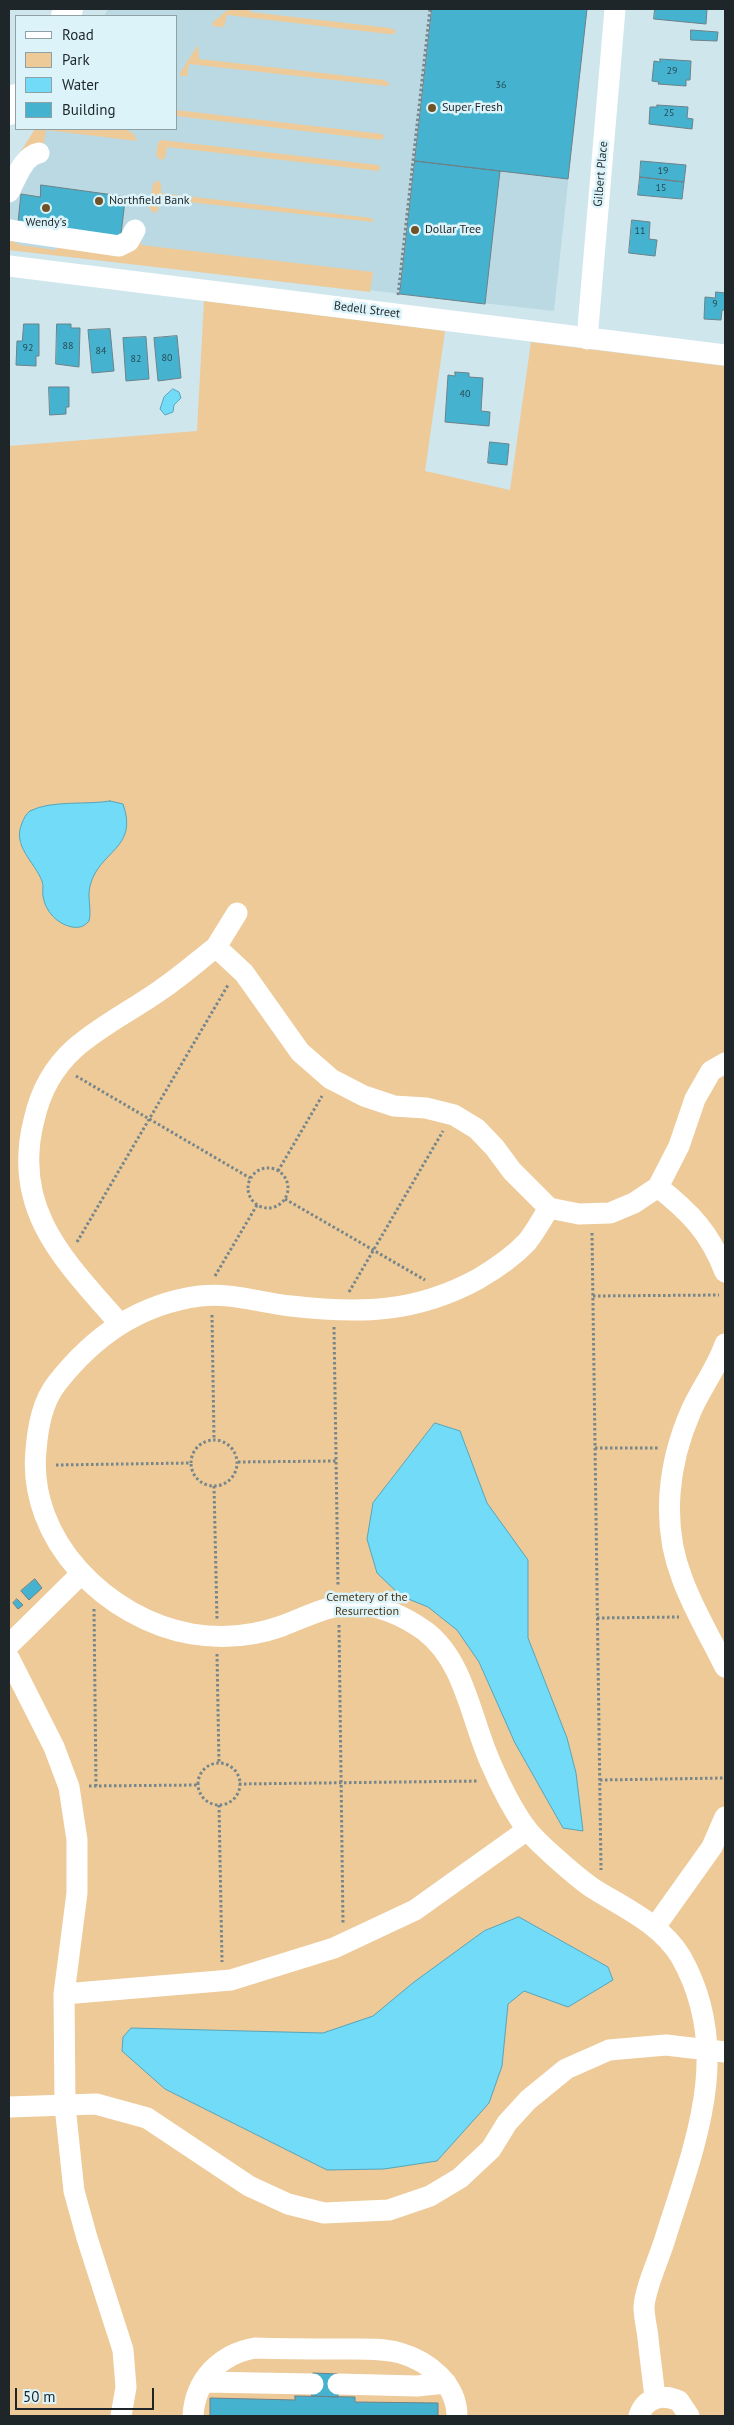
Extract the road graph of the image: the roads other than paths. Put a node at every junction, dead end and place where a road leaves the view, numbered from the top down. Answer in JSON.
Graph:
{"nodes":[{"id":1,"x":615,"y":9,"type":"edge"},
{"id":2,"x":15,"y":100,"type":"edge"},
{"id":3,"x":9,"y":111,"type":"edge"},
{"id":4,"x":40,"y":153,"type":"dead end"},
{"id":5,"x":9,"y":192,"type":"edge"},
{"id":6,"x":9,"y":230,"type":"edge"},
{"id":7,"x":135,"y":230,"type":"dead end"},
{"id":8,"x":9,"y":266,"type":"edge"},
{"id":9,"x":587,"y":339,"type":"junction"},
{"id":10,"x":725,"y":354,"type":"edge"},
{"id":11,"x":237,"y":913,"type":"dead end"},
{"id":12,"x":216,"y":947,"type":"junction"},
{"id":13,"x":725,"y":1062,"type":"edge"},
{"id":14,"x":658,"y":1188,"type":"junction"},
{"id":15,"x":549,"y":1208,"type":"junction"},
{"id":16,"x":725,"y":1272,"type":"edge"},
{"id":17,"x":119,"y":1323,"type":"junction"},
{"id":18,"x":725,"y":1344,"type":"edge"},
{"id":19,"x":80,"y":1575,"type":"junction"},
{"id":20,"x":9,"y":1645,"type":"edge"},
{"id":21,"x":9,"y":1658,"type":"edge"},
{"id":22,"x":725,"y":1667,"type":"edge"},
{"id":23,"x":725,"y":1817,"type":"edge"},
{"id":24,"x":527,"y":1830,"type":"junction"},
{"id":25,"x":654,"y":1927,"type":"junction"},
{"id":26,"x":64,"y":1994,"type":"junction"},
{"id":27,"x":719,"y":2051,"type":"edge"},
{"id":28,"x":65,"y":2106,"type":"junction"},
{"id":29,"x":9,"y":2107,"type":"edge"},
{"id":30,"x":203,"y":2382,"type":"junction"},
{"id":31,"x":446,"y":2383,"type":"junction"},
{"id":32,"x":313,"y":2384,"type":"dead end"},
{"id":33,"x":338,"y":2384,"type":"dead end"},
{"id":34,"x":655,"y":2398,"type":"junction"},
{"id":35,"x":121,"y":2416,"type":"edge"},
{"id":36,"x":193,"y":2416,"type":"edge"},
{"id":37,"x":457,"y":2416,"type":"edge"},
{"id":38,"x":639,"y":2416,"type":"edge"},
{"id":39,"x":689,"y":2416,"type":"edge"}],
"edges":[{"from":1,"to":9,"type":"street","name":"Gilbert Place"},
{"from":2,"to":3,"type":"main road"},
{"from":4,"to":5,"type":"street"},
{"from":6,"to":7,"type":"street"},
{"from":8,"to":9,"type":"street","name":"Bedell Street"},
{"from":9,"to":10,"type":"street","name":"Bedell Street"},
{"from":11,"to":12,"type":"street"},
{"from":12,"to":15,"type":"street"},
{"from":12,"to":17,"type":"street"},
{"from":13,"to":14,"type":"street"},
{"from":14,"to":15,"type":"street"},
{"from":14,"to":16,"type":"street"},
{"from":15,"to":17,"type":"street"},
{"from":17,"to":19,"type":"street"},
{"from":18,"to":22,"type":"street"},
{"from":19,"to":20,"type":"street"},
{"from":19,"to":24,"type":"street"},
{"from":21,"to":26,"type":"street"},
{"from":23,"to":25,"type":"street"},
{"from":24,"to":25,"type":"street"},
{"from":24,"to":26,"type":"street"},
{"from":25,"to":27,"type":"street"},
{"from":26,"to":28,"type":"street"},
{"from":27,"to":28,"type":"street"},
{"from":27,"to":34,"type":"street"},
{"from":28,"to":29,"type":"street"},
{"from":28,"to":35,"type":"street"},
{"from":30,"to":31,"type":"street"},
{"from":30,"to":32,"type":"street"},
{"from":30,"to":36,"type":"street"},
{"from":31,"to":33,"type":"street"},
{"from":31,"to":37,"type":"street"},
{"from":34,"to":38,"type":"street"},
{"from":34,"to":39,"type":"street"}]}
